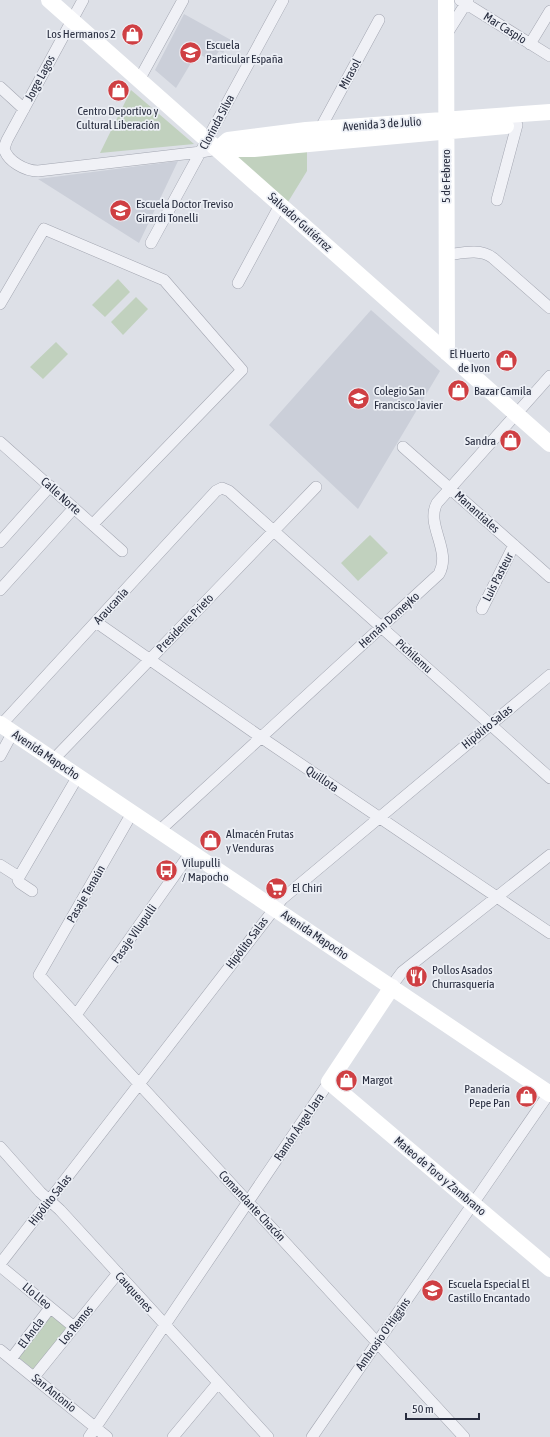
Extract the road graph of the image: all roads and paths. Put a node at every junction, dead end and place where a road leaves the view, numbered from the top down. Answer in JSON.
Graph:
{"nodes":[{"id":1,"x":49,"y":0,"type":"edge"},
{"id":2,"x":83,"y":0,"type":"edge"},
{"id":3,"x":183,"y":0,"type":"edge"},
{"id":4,"x":283,"y":0,"type":"edge"},
{"id":5,"x":446,"y":0,"type":"edge"},
{"id":6,"x":464,"y":1,"type":"edge"},
{"id":7,"x":550,"y":11,"type":"edge"},
{"id":8,"x":72,"y":20,"type":"junction"},
{"id":9,"x":379,"y":20,"type":"dead end"},
{"id":10,"x":446,"y":36,"type":"junction"},
{"id":11,"x":530,"y":44,"type":"junction"},
{"id":12,"x":550,"y":56,"type":"edge"},
{"id":13,"x":139,"y":80,"type":"junction"},
{"id":14,"x":0,"y":87,"type":"edge"},
{"id":15,"x":24,"y":108,"type":"junction"},
{"id":16,"x":550,"y":112,"type":"edge"},
{"id":17,"x":550,"y":122,"type":"edge"},
{"id":18,"x":446,"y":125,"type":"junction"},
{"id":19,"x":517,"y":125,"type":"junction"},
{"id":20,"x":320,"y":129,"type":"junction"},
{"id":21,"x":209,"y":147,"type":"junction"},
{"id":22,"x":8,"y":157,"type":"joint"},
{"id":23,"x":497,"y":200,"type":"dead end"},
{"id":24,"x":280,"y":204,"type":"junction"},
{"id":25,"x":151,"y":243,"type":"dead end"},
{"id":26,"x":447,"y":254,"type":"junction"},
{"id":27,"x":238,"y":284,"type":"dead end"},
{"id":28,"x":0,"y":304,"type":"edge"},
{"id":29,"x":550,"y":308,"type":"edge"},
{"id":30,"x":447,"y":353,"type":"junction"},
{"id":31,"x":550,"y":376,"type":"edge"},
{"id":32,"x":516,"y":414,"type":"junction"},
{"id":33,"x":0,"y":442,"type":"edge"},
{"id":34,"x":550,"y":444,"type":"edge"},
{"id":35,"x":403,"y":447,"type":"dead end"},
{"id":36,"x":50,"y":486,"type":"junction"},
{"id":37,"x":316,"y":486,"type":"dead end"},
{"id":38,"x":222,"y":488,"type":"joint"},
{"id":39,"x":450,"y":488,"type":"junction"},
{"id":40,"x":74,"y":508,"type":"junction"},
{"id":41,"x":92,"y":524,"type":"junction"},
{"id":42,"x":274,"y":531,"type":"junction"},
{"id":43,"x":0,"y":542,"type":"edge"},
{"id":44,"x":514,"y":545,"type":"junction"},
{"id":45,"x":122,"y":551,"type":"dead end"},
{"id":46,"x":550,"y":577,"type":"edge"},
{"id":47,"x":0,"y":590,"type":"edge"},
{"id":48,"x":482,"y":609,"type":"dead end"},
{"id":49,"x":96,"y":622,"type":"junction"},
{"id":50,"x":381,"y":627,"type":"junction"},
{"id":51,"x":150,"y":659,"type":"junction"},
{"id":52,"x":550,"y":675,"type":"edge"},
{"id":53,"x":490,"y":724,"type":"junction"},
{"id":54,"x":5,"y":727,"type":"edge"},
{"id":55,"x":262,"y":738,"type":"junction"},
{"id":56,"x":0,"y":756,"type":"edge"},
{"id":57,"x":54,"y":760,"type":"junction"},
{"id":58,"x":78,"y":776,"type":"junction"},
{"id":59,"x":550,"y":778,"type":"edge"},
{"id":60,"x":132,"y":812,"type":"junction"},
{"id":61,"x":379,"y":817,"type":"junction"},
{"id":62,"x":159,"y":831,"type":"junction"},
{"id":63,"x":191,"y":852,"type":"junction"},
{"id":64,"x":550,"y":855,"type":"edge"},
{"id":65,"x":0,"y":865,"type":"edge"},
{"id":66,"x":19,"y":877,"type":"junction"},
{"id":67,"x":32,"y":892,"type":"dead end"},
{"id":68,"x":497,"y":897,"type":"junction"},
{"id":69,"x":274,"y":908,"type":"junction"},
{"id":70,"x":550,"y":933,"type":"edge"},
{"id":71,"x":39,"y":975,"type":"joint"},
{"id":72,"x":392,"y":987,"type":"junction"},
{"id":73,"x":76,"y":1015,"type":"junction"},
{"id":74,"x":329,"y":1082,"type":"junction"},
{"id":75,"x":140,"y":1084,"type":"junction"},
{"id":76,"x":550,"y":1093,"type":"edge"},
{"id":77,"x":0,"y":1147,"type":"edge"},
{"id":78,"x":50,"y":1201,"type":"junction"},
{"id":79,"x":248,"y":1203,"type":"junction"},
{"id":80,"x":473,"y":1204,"type":"junction"},
{"id":81,"x":0,"y":1265,"type":"edge"},
{"id":82,"x":550,"y":1269,"type":"edge"},
{"id":83,"x":118,"y":1273,"type":"junction"},
{"id":84,"x":50,"y":1308,"type":"junction"},
{"id":85,"x":166,"y":1326,"type":"junction"},
{"id":86,"x":74,"y":1327,"type":"junction"},
{"id":87,"x":377,"y":1342,"type":"junction"},
{"id":88,"x":0,"y":1350,"type":"edge"},
{"id":89,"x":11,"y":1359,"type":"junction"},
{"id":90,"x":34,"y":1377,"type":"junction"},
{"id":91,"x":218,"y":1383,"type":"junction"},
{"id":92,"x":96,"y":1428,"type":"junction"},
{"id":93,"x":89,"y":1437,"type":"edge"},
{"id":94,"x":107,"y":1437,"type":"edge"},
{"id":95,"x":173,"y":1437,"type":"edge"},
{"id":96,"x":268,"y":1437,"type":"edge"},
{"id":97,"x":312,"y":1437,"type":"edge"},
{"id":98,"x":464,"y":1437,"type":"edge"}],
"edges":[{"from":1,"to":8,"type":"main road","name":"Salvador Gutiérrez"},
{"from":2,"to":8,"type":"street","name":"Jorge Lagos"},
{"from":3,"to":13,"type":"street"},
{"from":4,"to":21,"type":"street","name":"Clorinda Silva"},
{"from":5,"to":10,"type":"main road","name":"5 de Febrero"},
{"from":6,"to":10,"type":"street"},
{"from":6,"to":11,"type":"street","name":"Mar Caspio"},
{"from":7,"to":11,"type":"street"},
{"from":8,"to":13,"type":"main road","name":"Salvador Gutiérrez"},
{"from":8,"to":15,"type":"street","name":"Jorge Lagos"},
{"from":9,"to":20,"type":"street","name":"Mirasol"},
{"from":10,"to":18,"type":"main road","name":"5 de Febrero"},
{"from":11,"to":12,"type":"street","name":"Mar Caspio"},
{"from":13,"to":21,"type":"main road","name":"Salvador Gutiérrez"},
{"from":14,"to":15,"type":"street"},
{"from":15,"to":22,"type":"street","name":"Jorge Lagos"},
{"from":16,"to":18,"type":"main road","name":"Avenida 3 de Julio"},
{"from":17,"to":19,"type":"main road","name":"Avenida 3 de Julio"},
{"from":18,"to":19,"type":"main road","name":"Avenida 3 de Julio"},
{"from":18,"to":20,"type":"main road","name":"Avenida 3 de Julio"},
{"from":18,"to":21,"type":"main road","name":"Avenida 3 de Julio"},
{"from":18,"to":26,"type":"main road","name":"5 de Febrero"},
{"from":19,"to":23,"type":"street"},
{"from":20,"to":21,"type":"main road","name":"Avenida 3 de Julio"},
{"from":21,"to":22,"type":"street","name":"Avenida 3 de Julio"},
{"from":21,"to":24,"type":"main road","name":"Salvador Gutiérrez"},
{"from":21,"to":25,"type":"street","name":"Clorinda Silva"},
{"from":24,"to":27,"type":"street"},
{"from":24,"to":30,"type":"main road","name":"Salvador Gutiérrez"},
{"from":26,"to":29,"type":"street"},
{"from":26,"to":30,"type":"main road","name":"5 de Febrero"},
{"from":28,"to":41,"type":"street"},
{"from":30,"to":32,"type":"main road","name":"Salvador Gutiérrez"},
{"from":31,"to":32,"type":"street","name":"Hernán Domeyko"},
{"from":32,"to":34,"type":"main road","name":"Salvador Gutiérrez"},
{"from":32,"to":39,"type":"street","name":"Hernán Domeyko"},
{"from":33,"to":36,"type":"street","name":"Calle Norte"},
{"from":35,"to":39,"type":"street","name":"Manantiales"},
{"from":36,"to":40,"type":"street","name":"Calle Norte"},
{"from":36,"to":43,"type":"street"},
{"from":37,"to":42,"type":"street","name":"Presidente Prieto"},
{"from":38,"to":42,"type":"street","name":"Pichilemu"},
{"from":38,"to":49,"type":"street","name":"Araucanía"},
{"from":39,"to":44,"type":"street","name":"Manantiales"},
{"from":39,"to":50,"type":"street","name":"Hernán Domeyko"},
{"from":40,"to":41,"type":"street","name":"Calle Norte"},
{"from":40,"to":47,"type":"street"},
{"from":41,"to":45,"type":"street","name":"Calle Norte"},
{"from":42,"to":50,"type":"street","name":"Pichilemu"},
{"from":42,"to":51,"type":"street","name":"Presidente Prieto"},
{"from":44,"to":46,"type":"street","name":"Manantiales"},
{"from":44,"to":48,"type":"street","name":"Luis Pasteur"},
{"from":49,"to":51,"type":"street","name":"Quillota"},
{"from":49,"to":54,"type":"street","name":"Araucanía"},
{"from":50,"to":53,"type":"street","name":"Pichilemu"},
{"from":50,"to":55,"type":"street","name":"Hernán Domeyko"},
{"from":51,"to":55,"type":"street","name":"Quillota"},
{"from":51,"to":57,"type":"street","name":"Presidente Prieto"},
{"from":52,"to":53,"type":"street","name":"Hipólito Salas"},
{"from":53,"to":59,"type":"street","name":"Pichilemu"},
{"from":53,"to":61,"type":"street","name":"Hipólito Salas"},
{"from":54,"to":56,"type":"street","name":"Araucanía"},
{"from":54,"to":57,"type":"main road","name":"Avenida Mapocho"},
{"from":55,"to":61,"type":"street","name":"Quillota"},
{"from":55,"to":62,"type":"street","name":"Hernán Domeyko"},
{"from":57,"to":58,"type":"main road","name":"Avenida Mapocho"},
{"from":58,"to":60,"type":"main road","name":"Avenida Mapocho"},
{"from":58,"to":66,"type":"street"},
{"from":60,"to":62,"type":"main road","name":"Avenida Mapocho"},
{"from":60,"to":71,"type":"street","name":"Pasaje Tenaún"},
{"from":61,"to":68,"type":"street","name":"Quillota"},
{"from":61,"to":69,"type":"street","name":"Hipólito Salas"},
{"from":62,"to":63,"type":"main road","name":"Avenida Mapocho"},
{"from":63,"to":69,"type":"main road","name":"Avenida Mapocho"},
{"from":63,"to":73,"type":"street","name":"Pasaje Vilupulli"},
{"from":64,"to":68,"type":"street","name":"Ramón Ángel Jara"},
{"from":65,"to":66,"type":"street"},
{"from":66,"to":67,"type":"street"},
{"from":68,"to":70,"type":"street","name":"Quillota"},
{"from":68,"to":72,"type":"street","name":"Ramón Ángel Jara"},
{"from":69,"to":72,"type":"main road","name":"Avenida Mapocho"},
{"from":69,"to":75,"type":"street","name":"Hipólito Salas"},
{"from":71,"to":73,"type":"street","name":"Comandante Chacón"},
{"from":72,"to":74,"type":"main road","name":"Ramón Ángel Jara"},
{"from":72,"to":76,"type":"main road","name":"Avenida Mapocho"},
{"from":73,"to":75,"type":"street","name":"Comandante Chacón"},
{"from":74,"to":79,"type":"street","name":"Ramón Ángel Jara"},
{"from":74,"to":80,"type":"main road","name":"Mateo de Toro y Zambrano"},
{"from":75,"to":78,"type":"street","name":"Hipólito Salas"},
{"from":75,"to":79,"type":"street","name":"Comandante Chacón"},
{"from":76,"to":80,"type":"street","name":"Ambrosio O'Higgins"},
{"from":77,"to":78,"type":"street","name":"Cauquenes"},
{"from":78,"to":81,"type":"street","name":"Hipólito Salas"},
{"from":78,"to":83,"type":"street","name":"Cauquenes"},
{"from":79,"to":85,"type":"street","name":"Ramón Ángel Jara"},
{"from":79,"to":87,"type":"street","name":"Comandante Chacón"},
{"from":80,"to":82,"type":"main road","name":"Mateo de Toro y Zambrano"},
{"from":80,"to":87,"type":"street","name":"Ambrosio O'Higgins"},
{"from":81,"to":84,"type":"street","name":"Llo Lleo"},
{"from":83,"to":85,"type":"street","name":"Cauquenes"},
{"from":83,"to":86,"type":"street","name":"Los Remos"},
{"from":84,"to":86,"type":"street","name":"Llo Lleo"},
{"from":84,"to":89,"type":"street","name":"El Ancla"},
{"from":85,"to":91,"type":"street","name":"Cauquenes"},
{"from":85,"to":92,"type":"street","name":"Ramón Ángel Jara"},
{"from":86,"to":90,"type":"street","name":"Los Remos"},
{"from":87,"to":97,"type":"street","name":"Ambrosio O'Higgins"},
{"from":87,"to":98,"type":"street","name":"Comandante Chacón"},
{"from":88,"to":89,"type":"street","name":"San Antonio"},
{"from":89,"to":90,"type":"street","name":"San Antonio"},
{"from":90,"to":92,"type":"street","name":"San Antonio"},
{"from":91,"to":95,"type":"street"},
{"from":91,"to":96,"type":"street","name":"Cauquenes"},
{"from":92,"to":93,"type":"street","name":"Ramón Ángel Jara"},
{"from":92,"to":94,"type":"street","name":"San Antonio"}]}
